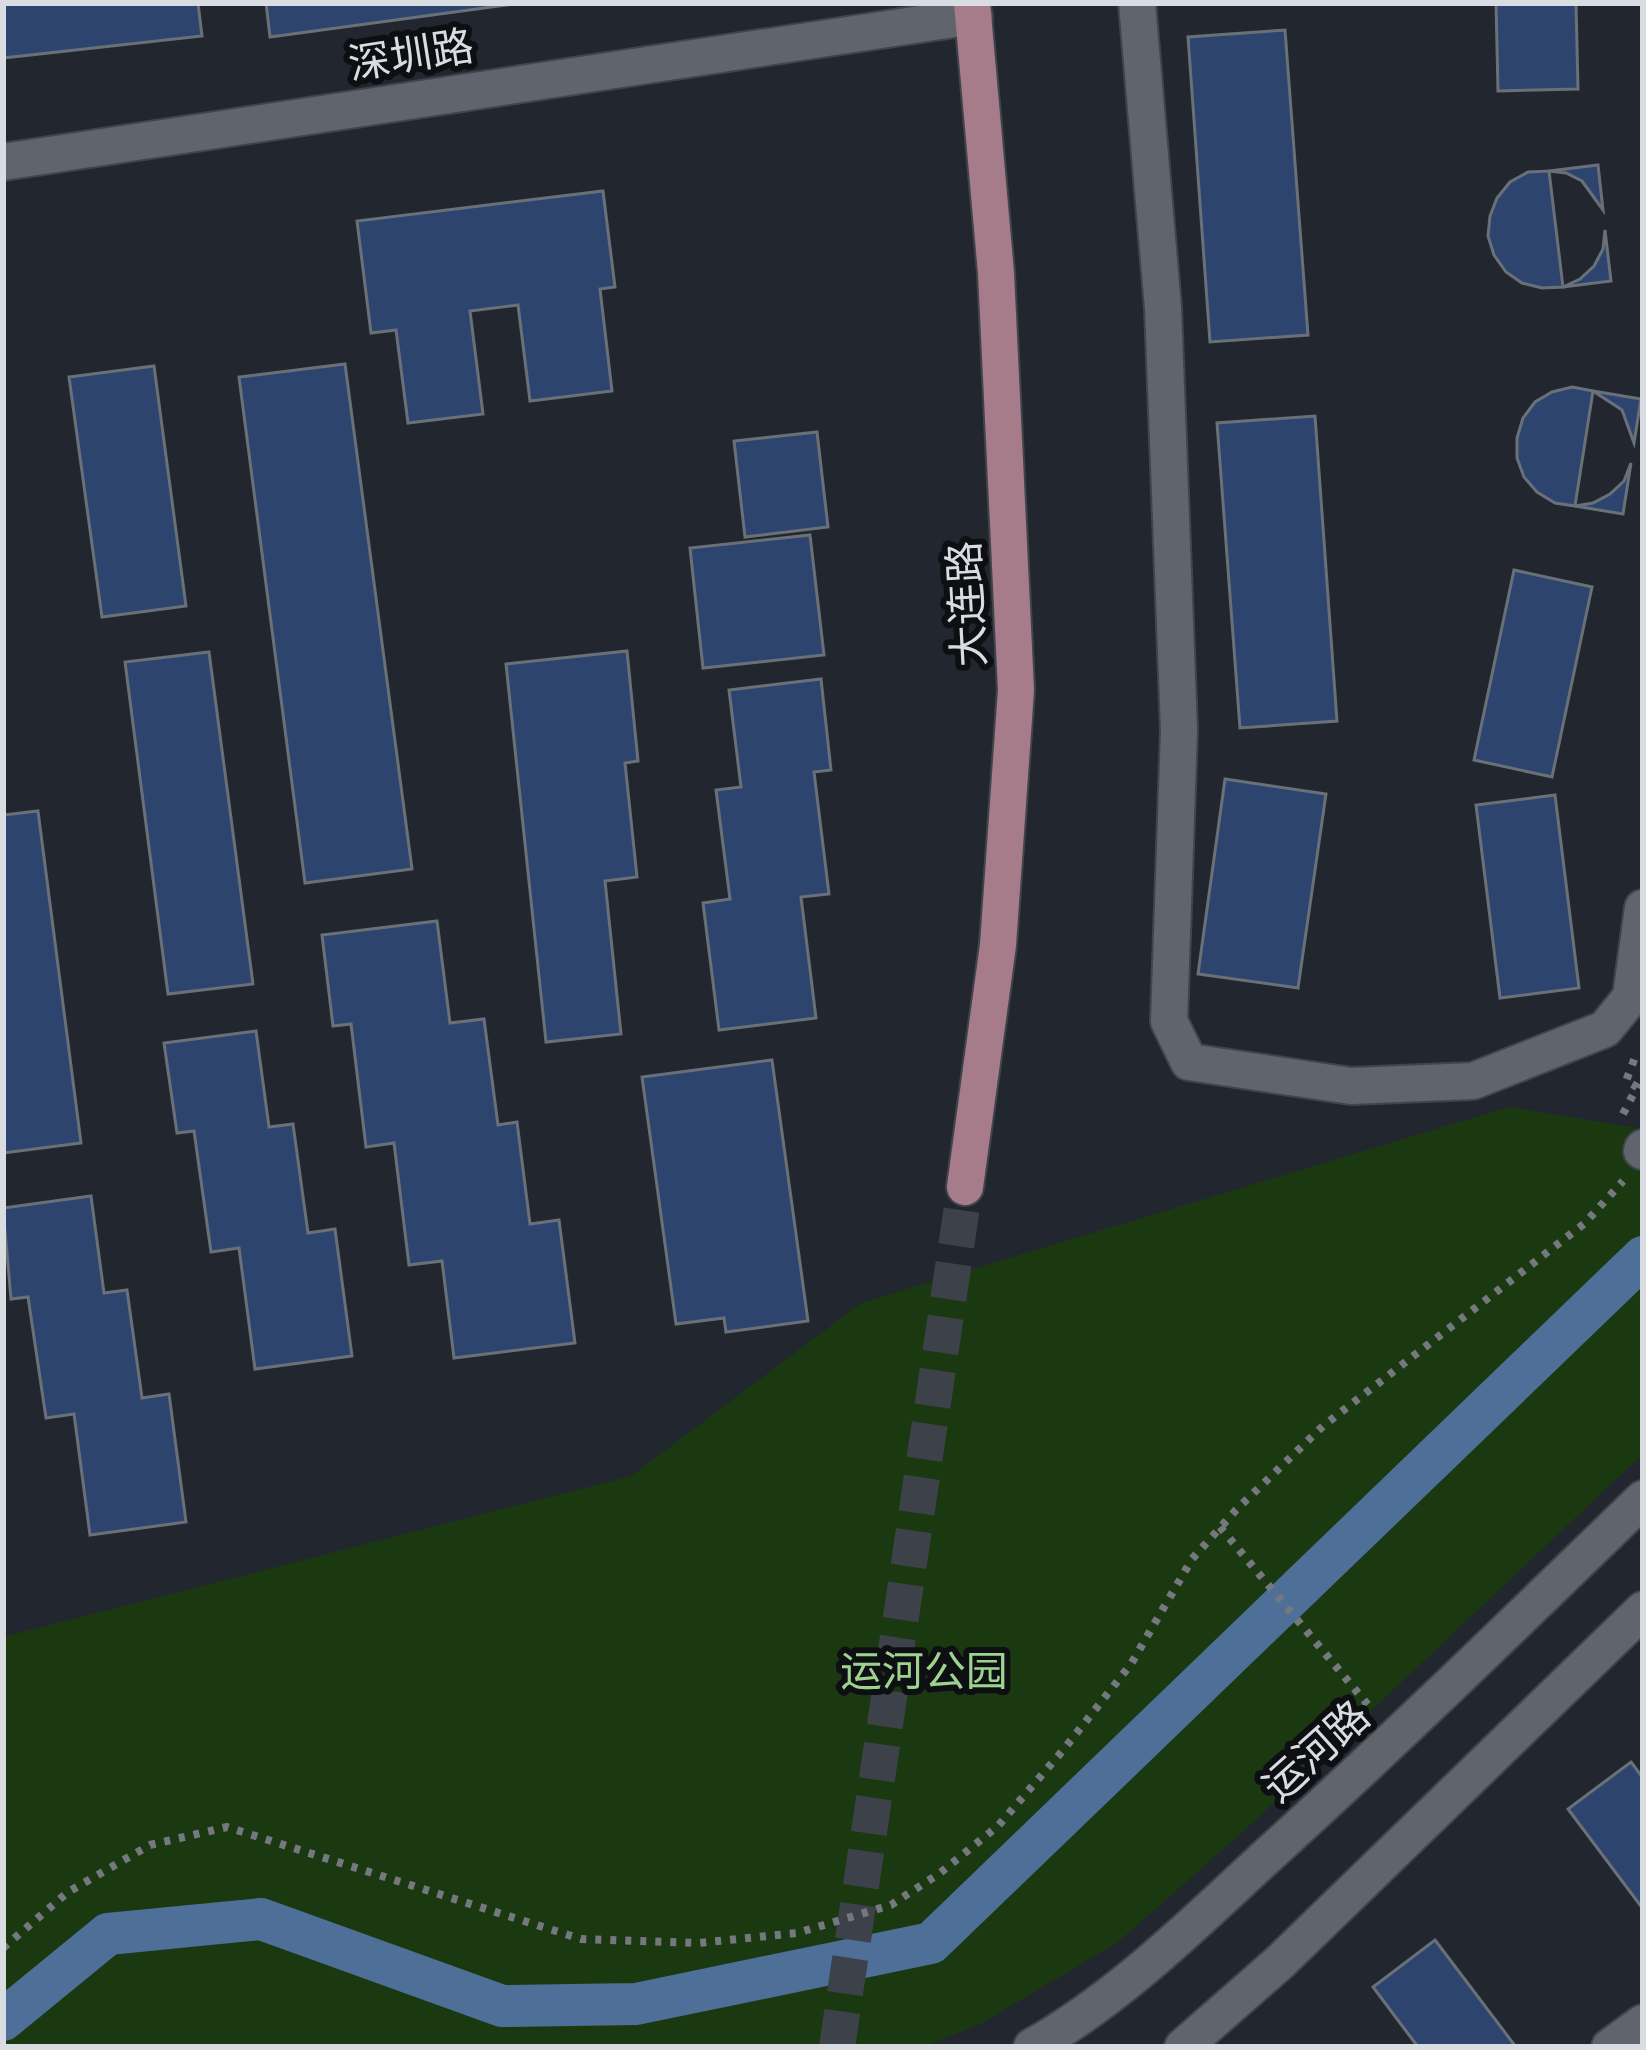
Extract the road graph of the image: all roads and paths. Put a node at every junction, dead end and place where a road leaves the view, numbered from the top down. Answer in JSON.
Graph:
{"nodes":[{"id":1,"x":1138,"y":3,"type":"edge"},
{"id":2,"x":974,"y":7,"type":"edge"},
{"id":3,"x":3,"y":162,"type":"edge"},
{"id":4,"x":1643,"y":908,"type":"edge"},
{"id":5,"x":1643,"y":1038,"type":"edge"},
{"id":6,"x":1642,"y":1149,"type":"edge"},
{"id":7,"x":965,"y":1186,"type":"tunnel mouth"},
{"id":8,"x":1643,"y":1499,"type":"edge"},
{"id":9,"x":1223,"y":1531,"type":"junction"},
{"id":10,"x":1643,"y":1610,"type":"edge"},
{"id":11,"x":1342,"y":1670,"type":"dead end"},
{"id":12,"x":3,"y":1948,"type":"edge"},
{"id":13,"x":1643,"y":2023,"type":"edge"},
{"id":14,"x":1032,"y":2047,"type":"edge"},
{"id":15,"x":1183,"y":2047,"type":"edge"},
{"id":16,"x":1610,"y":2047,"type":"edge"}],
"edges":[{"from":1,"to":4,"type":"street"},
{"from":2,"to":3,"type":"street","name":"深圳路"},
{"from":2,"to":7,"type":"main road","name":"大连路"},
{"from":5,"to":6,"type":"path"},
{"from":6,"to":9,"type":"path"},
{"from":8,"to":14,"type":"street","name":"运河路"},
{"from":9,"to":11,"type":"path"},
{"from":9,"to":12,"type":"path"},
{"from":10,"to":15,"type":"street"},
{"from":13,"to":16,"type":"street"}]}
